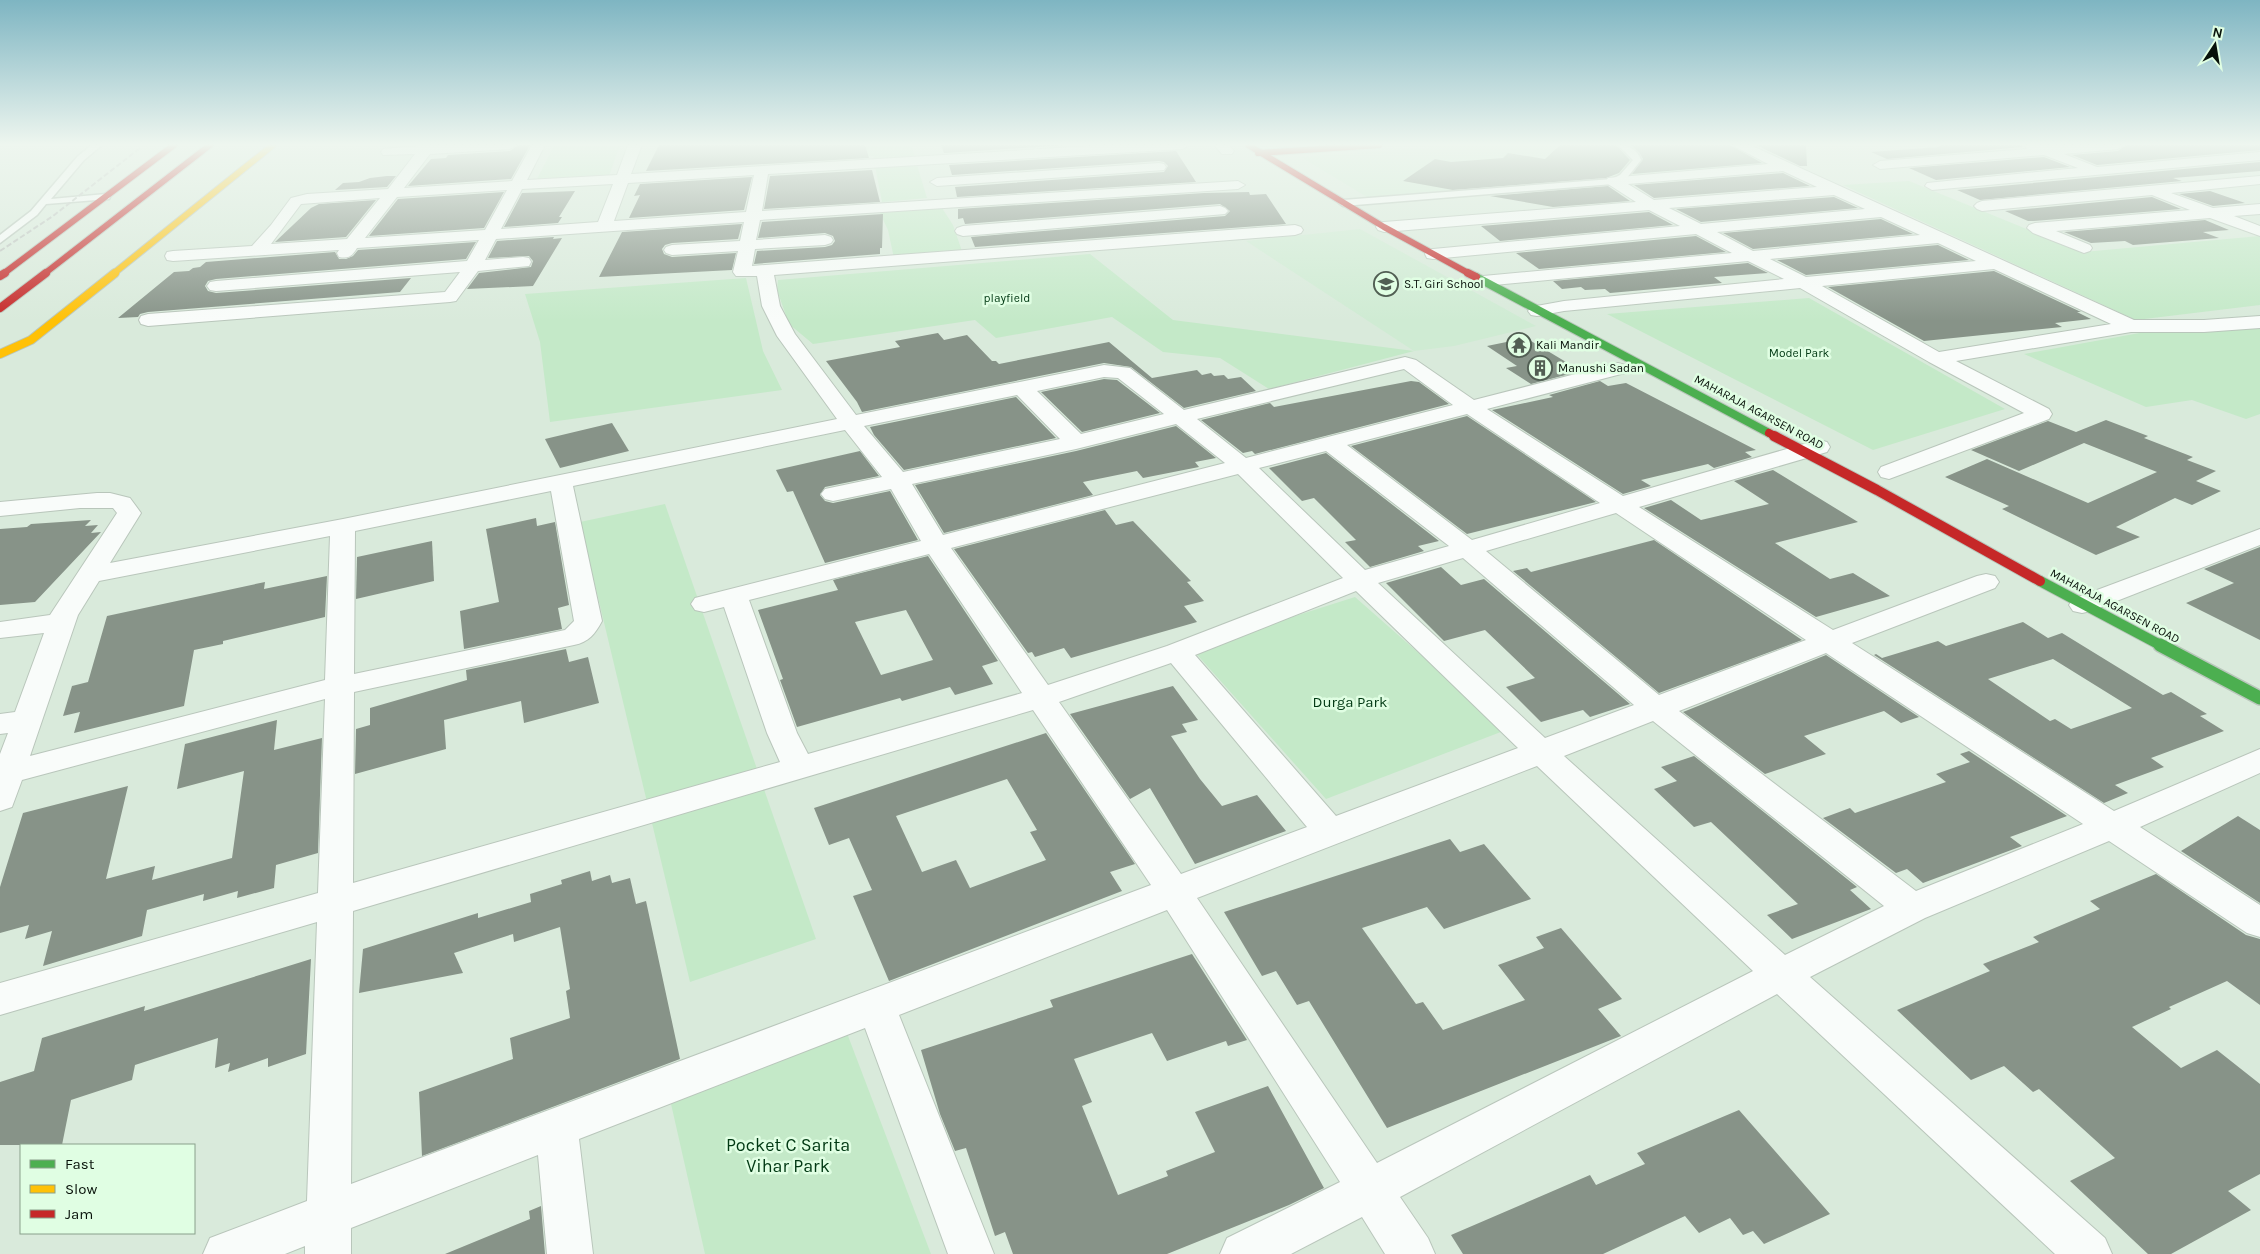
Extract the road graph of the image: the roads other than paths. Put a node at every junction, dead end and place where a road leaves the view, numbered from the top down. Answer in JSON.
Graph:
{"nodes":[{"id":1,"x":947,"y":203,"type":"edge"},
{"id":2,"x":42,"y":204,"type":"edge"},
{"id":3,"x":97,"y":204,"type":"edge"},
{"id":4,"x":135,"y":204,"type":"edge"},
{"id":5,"x":201,"y":204,"type":"edge"},
{"id":6,"x":294,"y":204,"type":"edge"},
{"id":7,"x":384,"y":204,"type":"edge"},
{"id":8,"x":508,"y":204,"type":"edge"},
{"id":9,"x":613,"y":204,"type":"edge"},
{"id":10,"x":756,"y":204,"type":"edge"},
{"id":11,"x":940,"y":204,"type":"edge"},
{"id":12,"x":1025,"y":204,"type":"edge"},
{"id":13,"x":1144,"y":204,"type":"edge"},
{"id":14,"x":1214,"y":204,"type":"edge"},
{"id":15,"x":1345,"y":204,"type":"edge"},
{"id":16,"x":1360,"y":204,"type":"edge"},
{"id":17,"x":1649,"y":204,"type":"edge"},
{"id":18,"x":1681,"y":204,"type":"edge"},
{"id":19,"x":1864,"y":204,"type":"edge"},
{"id":20,"x":1976,"y":204,"type":"edge"},
{"id":21,"x":2010,"y":204,"type":"edge"},
{"id":22,"x":2184,"y":204,"type":"edge"},
{"id":23,"x":1653,"y":206,"type":"junction"},
{"id":24,"x":1982,"y":206,"type":"junction"},
{"id":25,"x":2260,"y":209,"type":"edge"},
{"id":26,"x":1220,"y":210,"type":"junction"},
{"id":27,"x":1883,"y":212,"type":"junction"},
{"id":28,"x":2210,"y":213,"type":"junction"},
{"id":29,"x":1152,"y":216,"type":"junction"},
{"id":30,"x":754,"y":217,"type":"junction"},
{"id":31,"x":1034,"y":224,"type":"junction"},
{"id":32,"x":1402,"y":226,"type":"junction"},
{"id":33,"x":604,"y":227,"type":"junction"},
{"id":34,"x":1384,"y":227,"type":"junction"},
{"id":35,"x":2035,"y":228,"type":"junction"},
{"id":36,"x":1698,"y":229,"type":"junction"},
{"id":37,"x":1295,"y":230,"type":"dead end"},
{"id":38,"x":964,"y":231,"type":"junction"},
{"id":39,"x":2260,"y":231,"type":"edge"},
{"id":40,"x":1241,"y":234,"type":"junction"},
{"id":41,"x":491,"y":235,"type":"junction"},
{"id":42,"x":1939,"y":238,"type":"junction"},
{"id":43,"x":0,"y":240,"type":"edge"},
{"id":44,"x":825,"y":240,"type":"dead end"},
{"id":45,"x":1171,"y":240,"type":"junction"},
{"id":46,"x":352,"y":244,"type":"junction"},
{"id":47,"x":747,"y":245,"type":"junction"},
{"id":48,"x":2084,"y":248,"type":"dead end"},
{"id":49,"x":1048,"y":249,"type":"junction"},
{"id":50,"x":672,"y":250,"type":"dead end"},
{"id":51,"x":256,"y":251,"type":"junction"},
{"id":52,"x":1452,"y":252,"type":"junction"},
{"id":53,"x":1432,"y":254,"type":"junction"},
{"id":54,"x":1748,"y":254,"type":"junction"},
{"id":55,"x":173,"y":256,"type":"dead end"},
{"id":56,"x":974,"y":256,"type":"junction"},
{"id":57,"x":523,"y":262,"type":"dead end"},
{"id":58,"x":1996,"y":264,"type":"junction"},
{"id":59,"x":473,"y":266,"type":"junction"},
{"id":60,"x":765,"y":272,"type":"junction"},
{"id":61,"x":0,"y":276,"type":"edge"},
{"id":62,"x":324,"y":278,"type":"junction"},
{"id":63,"x":1491,"y":280,"type":"junction"},
{"id":64,"x":1802,"y":282,"type":"junction"},
{"id":65,"x":216,"y":286,"type":"dead end"},
{"id":66,"x":0,"y":308,"type":"edge"},
{"id":67,"x":1556,"y":308,"type":"junction"},
{"id":68,"x":295,"y":309,"type":"junction"},
{"id":69,"x":1537,"y":311,"type":"junction"},
{"id":70,"x":148,"y":320,"type":"dead end"},
{"id":71,"x":2260,"y":322,"type":"edge"},
{"id":72,"x":2131,"y":326,"type":"junction"},
{"id":73,"x":1633,"y":349,"type":"junction"},
{"id":74,"x":0,"y":354,"type":"edge"},
{"id":75,"x":1936,"y":358,"type":"junction"},
{"id":76,"x":1617,"y":361,"type":"junction"},
{"id":77,"x":1021,"y":387,"type":"junction"},
{"id":78,"x":1470,"y":407,"type":"junction"},
{"id":79,"x":1180,"y":418,"type":"junction"},
{"id":80,"x":850,"y":422,"type":"junction"},
{"id":81,"x":1076,"y":442,"type":"junction"},
{"id":82,"x":1330,"y":443,"type":"junction"},
{"id":83,"x":1812,"y":449,"type":"junction"},
{"id":84,"x":1243,"y":466,"type":"junction"},
{"id":85,"x":1890,"y":478,"type":"joint"},
{"id":86,"x":898,"y":481,"type":"junction"},
{"id":87,"x":561,"y":482,"type":"junction"},
{"id":88,"x":833,"y":494,"type":"dead end"},
{"id":89,"x":1620,"y":505,"type":"junction"},
{"id":90,"x":0,"y":510,"type":"edge"},
{"id":91,"x":343,"y":526,"type":"junction"},
{"id":92,"x":2260,"y":536,"type":"edge"},
{"id":93,"x":936,"y":544,"type":"junction"},
{"id":94,"x":1468,"y":549,"type":"junction"},
{"id":95,"x":88,"y":576,"type":"junction"},
{"id":96,"x":1360,"y":580,"type":"junction"},
{"id":97,"x":1986,"y":582,"type":"dead end"},
{"id":98,"x":734,"y":596,"type":"junction"},
{"id":99,"x":2096,"y":601,"type":"junction"},
{"id":100,"x":704,"y":604,"type":"dead end"},
{"id":101,"x":62,"y":622,"type":"junction"},
{"id":102,"x":0,"y":630,"type":"edge"},
{"id":103,"x":1829,"y":642,"type":"junction"},
{"id":104,"x":1177,"y":652,"type":"junction"},
{"id":105,"x":339,"y":686,"type":"junction"},
{"id":106,"x":1040,"y":698,"type":"junction"},
{"id":107,"x":2260,"y":698,"type":"edge"},
{"id":108,"x":1656,"y":708,"type":"junction"},
{"id":109,"x":14,"y":722,"type":"edge"},
{"id":110,"x":1541,"y":752,"type":"junction"},
{"id":111,"x":2260,"y":760,"type":"edge"},
{"id":112,"x":798,"y":767,"type":"junction"},
{"id":113,"x":5,"y":786,"type":"edge"},
{"id":114,"x":2112,"y":826,"type":"junction"},
{"id":115,"x":1330,"y":832,"type":"junction"},
{"id":116,"x":1174,"y":892,"type":"junction"},
{"id":117,"x":335,"y":902,"type":"junction"},
{"id":118,"x":1912,"y":908,"type":"junction"},
{"id":119,"x":2260,"y":923,"type":"edge"},
{"id":120,"x":1781,"y":974,"type":"junction"},
{"id":121,"x":0,"y":998,"type":"edge"},
{"id":122,"x":876,"y":1006,"type":"junction"},
{"id":123,"x":557,"y":1127,"type":"junction"},
{"id":124,"x":1370,"y":1190,"type":"junction"},
{"id":125,"x":329,"y":1215,"type":"junction"},
{"id":126,"x":226,"y":1254,"type":"edge"},
{"id":127,"x":328,"y":1254,"type":"edge"},
{"id":128,"x":570,"y":1254,"type":"edge"},
{"id":129,"x":971,"y":1254,"type":"edge"},
{"id":130,"x":1243,"y":1254,"type":"edge"},
{"id":131,"x":1412,"y":1254,"type":"edge"},
{"id":132,"x":2089,"y":1254,"type":"edge"}],
"edges":[{"from":1,"to":38,"type":"street"},
{"from":2,"to":43,"type":"lane"},
{"from":3,"to":61,"type":"main road"},
{"from":4,"to":66,"type":"main road"},
{"from":5,"to":74,"type":"main road"},
{"from":6,"to":51,"type":"street"},
{"from":7,"to":46,"type":"street"},
{"from":8,"to":41,"type":"street"},
{"from":9,"to":33,"type":"street"},
{"from":10,"to":30,"type":"street"},
{"from":11,"to":30,"type":"street"},
{"from":12,"to":31,"type":"street"},
{"from":13,"to":29,"type":"street"},
{"from":14,"to":26,"type":"street"},
{"from":15,"to":34,"type":"main road","name":"MAHARAJA AGARSEN ROAD"},
{"from":16,"to":32,"type":"main road","name":"MAHARAJA AGARSEN ROAD"},
{"from":17,"to":23,"type":"street"},
{"from":18,"to":23,"type":"street"},
{"from":19,"to":27,"type":"street"},
{"from":20,"to":24,"type":"street"},
{"from":21,"to":24,"type":"street"},
{"from":22,"to":28,"type":"street"},
{"from":23,"to":32,"type":"street"},
{"from":23,"to":36,"type":"street"},
{"from":24,"to":35,"type":"street"},
{"from":25,"to":28,"type":"street"},
{"from":26,"to":29,"type":"street"},
{"from":26,"to":40,"type":"street"},
{"from":27,"to":36,"type":"street"},
{"from":27,"to":42,"type":"street"},
{"from":28,"to":35,"type":"street"},
{"from":28,"to":39,"type":"street"},
{"from":29,"to":31,"type":"street"},
{"from":29,"to":45,"type":"street"},
{"from":30,"to":33,"type":"street"},
{"from":30,"to":47,"type":"street"},
{"from":31,"to":38,"type":"street"},
{"from":31,"to":49,"type":"street"},
{"from":32,"to":34,"type":"street"},
{"from":32,"to":52,"type":"main road","name":"MAHARAJA AGARSEN ROAD"},
{"from":33,"to":41,"type":"street"},
{"from":34,"to":53,"type":"main road","name":"MAHARAJA AGARSEN ROAD"},
{"from":35,"to":48,"type":"street"},
{"from":36,"to":52,"type":"street"},
{"from":36,"to":54,"type":"street"},
{"from":37,"to":40,"type":"street"},
{"from":38,"to":56,"type":"street"},
{"from":40,"to":45,"type":"street"},
{"from":41,"to":46,"type":"street"},
{"from":41,"to":59,"type":"street"},
{"from":42,"to":54,"type":"street"},
{"from":42,"to":58,"type":"street"},
{"from":44,"to":47,"type":"street"},
{"from":45,"to":49,"type":"street"},
{"from":46,"to":51,"type":"street"},
{"from":46,"to":62,"type":"street"},
{"from":47,"to":50,"type":"street"},
{"from":47,"to":60,"type":"street"},
{"from":49,"to":56,"type":"street"},
{"from":51,"to":55,"type":"street"},
{"from":52,"to":53,"type":"street"},
{"from":52,"to":63,"type":"main road","name":"MAHARAJA AGARSEN ROAD"},
{"from":53,"to":63,"type":"main road","name":"MAHARAJA AGARSEN ROAD"},
{"from":54,"to":63,"type":"street"},
{"from":54,"to":64,"type":"street"},
{"from":56,"to":60,"type":"street"},
{"from":57,"to":59,"type":"street"},
{"from":58,"to":64,"type":"street"},
{"from":58,"to":72,"type":"street"},
{"from":59,"to":62,"type":"street"},
{"from":59,"to":68,"type":"street"},
{"from":60,"to":80,"type":"street"},
{"from":62,"to":65,"type":"street"},
{"from":62,"to":68,"type":"street"},
{"from":63,"to":67,"type":"main road","name":"MAHARAJA AGARSEN ROAD"},
{"from":63,"to":69,"type":"main road","name":"MAHARAJA AGARSEN ROAD"},
{"from":64,"to":67,"type":"street"},
{"from":64,"to":75,"type":"street"},
{"from":67,"to":69,"type":"street"},
{"from":67,"to":73,"type":"main road","name":"MAHARAJA AGARSEN ROAD"},
{"from":68,"to":70,"type":"street"},
{"from":69,"to":76,"type":"main road","name":"MAHARAJA AGARSEN ROAD"},
{"from":71,"to":72,"type":"street"},
{"from":72,"to":75,"type":"street"},
{"from":73,"to":76,"type":"main road"},
{"from":73,"to":83,"type":"main road","name":"MAHARAJA AGARSEN ROAD"},
{"from":75,"to":85,"type":"street"},
{"from":76,"to":78,"type":"street"},
{"from":76,"to":83,"type":"main road","name":"MAHARAJA AGARSEN ROAD"},
{"from":77,"to":79,"type":"street"},
{"from":77,"to":80,"type":"street"},
{"from":77,"to":81,"type":"street"},
{"from":78,"to":79,"type":"street"},
{"from":78,"to":82,"type":"street"},
{"from":78,"to":89,"type":"street"},
{"from":79,"to":81,"type":"street"},
{"from":79,"to":84,"type":"street"},
{"from":80,"to":86,"type":"street"},
{"from":80,"to":87,"type":"street"},
{"from":81,"to":86,"type":"street"},
{"from":82,"to":84,"type":"street"},
{"from":82,"to":94,"type":"street"},
{"from":83,"to":85,"type":"main road","name":"MAHARAJA AGARSEN ROAD"},
{"from":83,"to":89,"type":"street"},
{"from":83,"to":99,"type":"main road","name":"MAHARAJA AGARSEN ROAD"},
{"from":84,"to":93,"type":"street"},
{"from":84,"to":96,"type":"street"},
{"from":86,"to":88,"type":"street"},
{"from":86,"to":93,"type":"street"},
{"from":87,"to":91,"type":"street"},
{"from":87,"to":105,"type":"street"},
{"from":89,"to":94,"type":"street"},
{"from":89,"to":103,"type":"street"},
{"from":90,"to":95,"type":"street"},
{"from":91,"to":95,"type":"street"},
{"from":91,"to":105,"type":"street"},
{"from":92,"to":99,"type":"street"},
{"from":93,"to":98,"type":"street"},
{"from":93,"to":106,"type":"street"},
{"from":94,"to":96,"type":"street"},
{"from":94,"to":108,"type":"street"},
{"from":95,"to":101,"type":"street"},
{"from":96,"to":104,"type":"street"},
{"from":96,"to":110,"type":"street"},
{"from":97,"to":103,"type":"street"},
{"from":98,"to":100,"type":"street"},
{"from":98,"to":112,"type":"street"},
{"from":99,"to":107,"type":"main road","name":"MAHARAJA AGARSEN ROAD"},
{"from":101,"to":102,"type":"street"},
{"from":101,"to":109,"type":"street"},
{"from":103,"to":108,"type":"street"},
{"from":103,"to":114,"type":"street"},
{"from":104,"to":106,"type":"street"},
{"from":104,"to":115,"type":"street"},
{"from":105,"to":113,"type":"street"},
{"from":105,"to":117,"type":"street"},
{"from":106,"to":112,"type":"street"},
{"from":106,"to":116,"type":"street"},
{"from":108,"to":110,"type":"street"},
{"from":108,"to":118,"type":"street"},
{"from":109,"to":113,"type":"street"},
{"from":110,"to":115,"type":"street"},
{"from":110,"to":120,"type":"street"},
{"from":111,"to":114,"type":"street"},
{"from":112,"to":117,"type":"street"},
{"from":114,"to":118,"type":"street"},
{"from":114,"to":119,"type":"street"},
{"from":115,"to":116,"type":"street"},
{"from":116,"to":122,"type":"street"},
{"from":116,"to":124,"type":"street"},
{"from":117,"to":121,"type":"street"},
{"from":117,"to":125,"type":"street"},
{"from":118,"to":120,"type":"street"},
{"from":120,"to":124,"type":"street"},
{"from":120,"to":132,"type":"street"},
{"from":122,"to":123,"type":"street"},
{"from":122,"to":129,"type":"street"},
{"from":123,"to":125,"type":"street"},
{"from":123,"to":128,"type":"street"},
{"from":124,"to":130,"type":"street"},
{"from":124,"to":131,"type":"street"},
{"from":125,"to":126,"type":"street"},
{"from":125,"to":127,"type":"street"}]}
